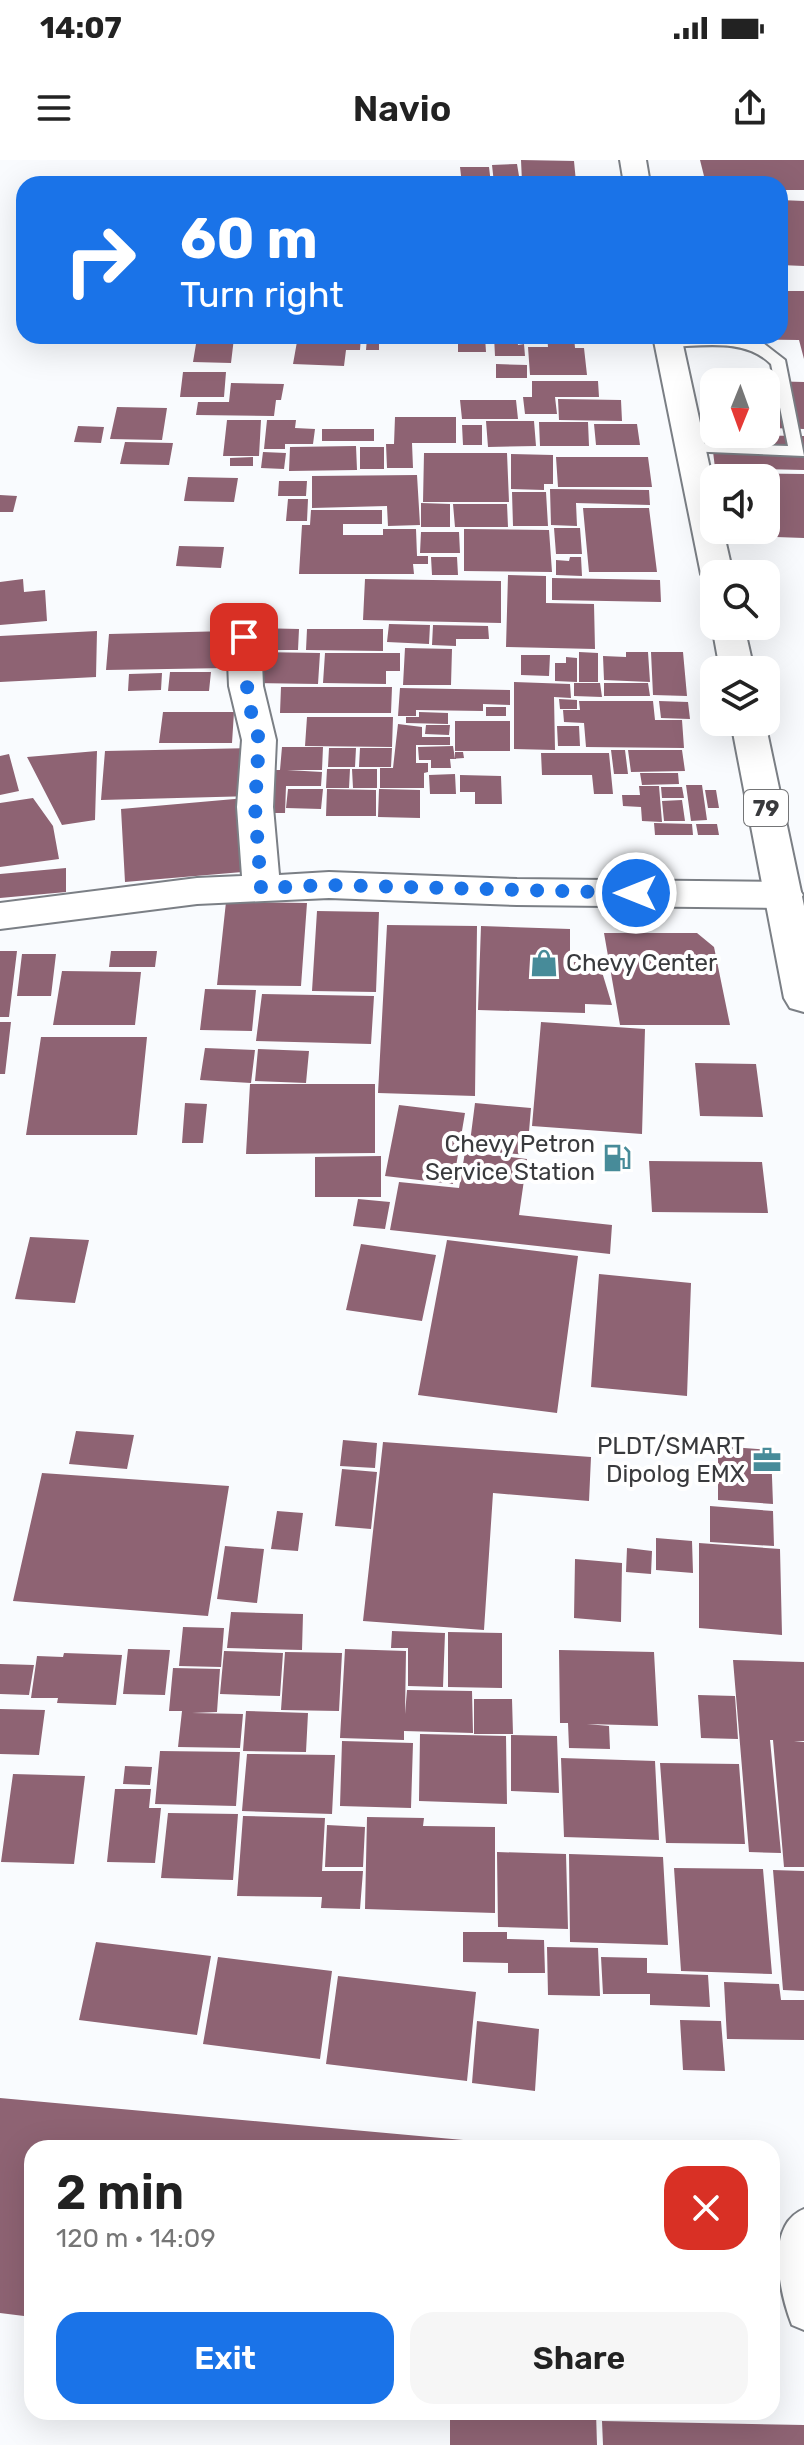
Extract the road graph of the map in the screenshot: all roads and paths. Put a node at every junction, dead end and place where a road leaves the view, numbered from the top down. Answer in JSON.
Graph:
{"nodes":[{"id":1,"x":669,"y":344,"type":"edge"},
{"id":2,"x":753,"y":344,"type":"edge"},
{"id":3,"x":691,"y":448,"type":"junction"},
{"id":4,"x":800,"y":451,"type":"edge"},
{"id":5,"x":714,"y":560,"type":"edge"},
{"id":6,"x":244,"y":637,"type":"dead end"},
{"id":7,"x":751,"y":736,"type":"edge"},
{"id":8,"x":261,"y":888,"type":"junction"},
{"id":9,"x":784,"y":895,"type":"junction"},
{"id":10,"x":0,"y":916,"type":"edge"},
{"id":11,"x":804,"y":998,"type":"edge"},
{"id":12,"x":804,"y":2225,"type":"edge"},
{"id":13,"x":804,"y":2313,"type":"edge"}],
"edges":[{"from":1,"to":3,"type":"street"},
{"from":2,"to":4,"type":"lane"},
{"from":3,"to":4,"type":"lane"},
{"from":3,"to":5,"type":"street"},
{"from":6,"to":8,"type":"street"},
{"from":7,"to":9,"type":"street","number":"79"},
{"from":8,"to":9,"type":"street"},
{"from":8,"to":10,"type":"street"},
{"from":9,"to":11,"type":"street","number":"79"},
{"from":12,"to":13,"type":"lane"}]}
